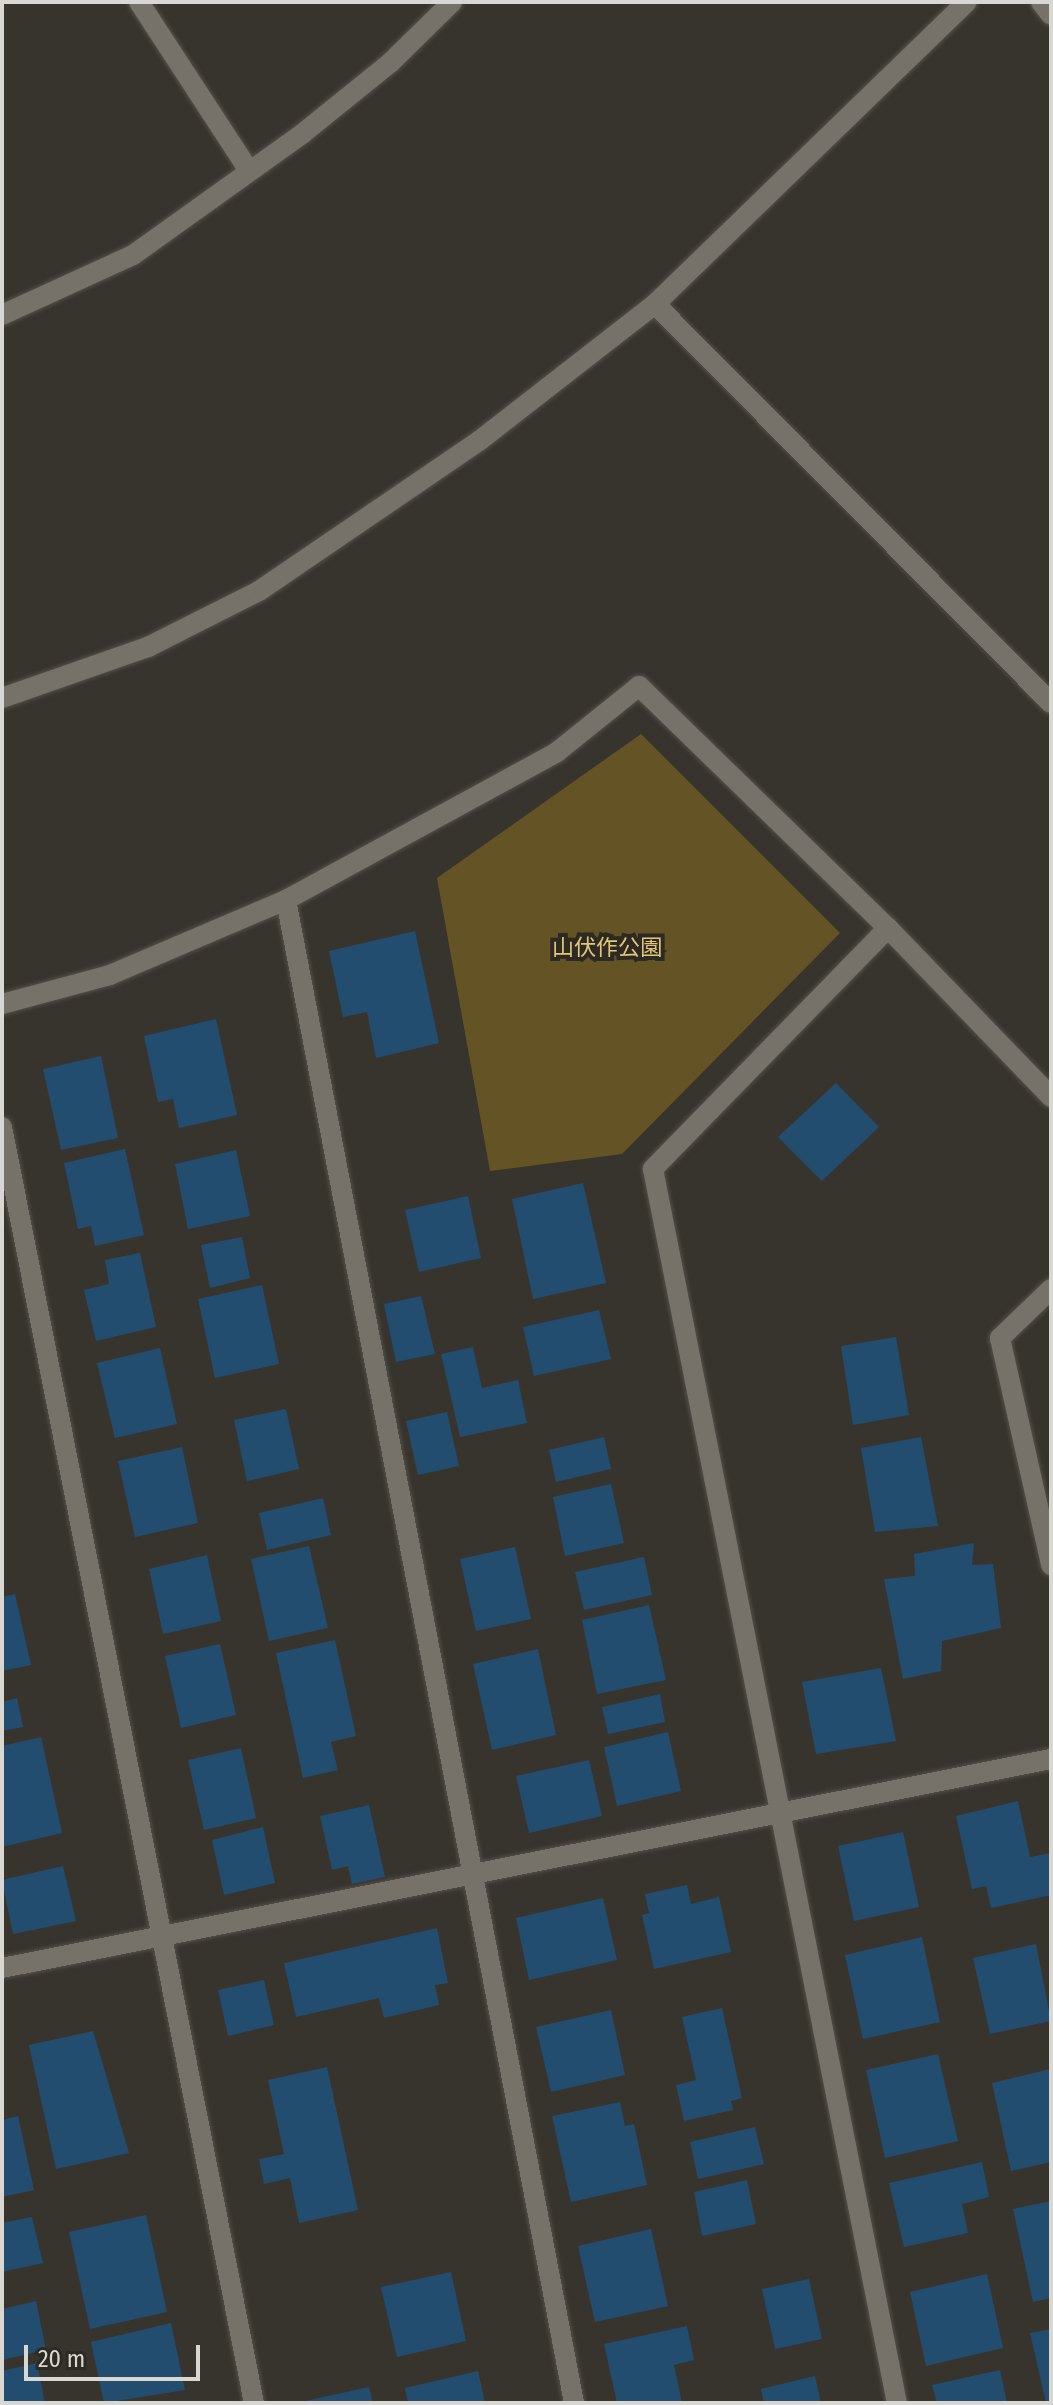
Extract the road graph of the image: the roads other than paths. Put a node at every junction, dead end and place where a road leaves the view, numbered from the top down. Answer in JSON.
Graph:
{"nodes":[{"id":1,"x":139,"y":2,"type":"edge"},
{"id":2,"x":452,"y":2,"type":"edge"},
{"id":3,"x":967,"y":2,"type":"edge"},
{"id":4,"x":1041,"y":2,"type":"edge"},
{"id":5,"x":1051,"y":15,"type":"edge"},
{"id":6,"x":248,"y":169,"type":"junction"},
{"id":7,"x":655,"y":304,"type":"junction"},
{"id":8,"x":2,"y":315,"type":"edge"},
{"id":9,"x":2,"y":698,"type":"edge"},
{"id":10,"x":1051,"y":703,"type":"edge"},
{"id":11,"x":286,"y":900,"type":"junction"},
{"id":12,"x":888,"y":928,"type":"junction"},
{"id":13,"x":2,"y":1004,"type":"edge"},
{"id":14,"x":1051,"y":1097,"type":"edge"},
{"id":15,"x":2,"y":1127,"type":"edge"},
{"id":16,"x":1051,"y":1289,"type":"edge"},
{"id":17,"x":1051,"y":1565,"type":"edge"},
{"id":18,"x":1051,"y":1759,"type":"edge"},
{"id":19,"x":778,"y":1813,"type":"junction"},
{"id":20,"x":476,"y":1873,"type":"junction"},
{"id":21,"x":163,"y":1936,"type":"junction"},
{"id":22,"x":2,"y":1968,"type":"edge"},
{"id":23,"x":254,"y":2403,"type":"edge"},
{"id":24,"x":574,"y":2403,"type":"edge"},
{"id":25,"x":897,"y":2403,"type":"edge"}],
"edges":[{"from":1,"to":6,"type":"street"},
{"from":2,"to":6,"type":"street"},
{"from":3,"to":7,"type":"street"},
{"from":4,"to":5,"type":"street"},
{"from":6,"to":8,"type":"street"},
{"from":7,"to":9,"type":"street"},
{"from":7,"to":10,"type":"street"},
{"from":11,"to":12,"type":"street"},
{"from":11,"to":13,"type":"street"},
{"from":11,"to":20,"type":"street"},
{"from":12,"to":14,"type":"street"},
{"from":12,"to":19,"type":"street"},
{"from":15,"to":21,"type":"street"},
{"from":16,"to":17,"type":"street"},
{"from":18,"to":19,"type":"street"},
{"from":19,"to":20,"type":"street"},
{"from":19,"to":25,"type":"street"},
{"from":20,"to":21,"type":"street"},
{"from":20,"to":24,"type":"street"},
{"from":21,"to":22,"type":"street"},
{"from":21,"to":23,"type":"street"}]}
